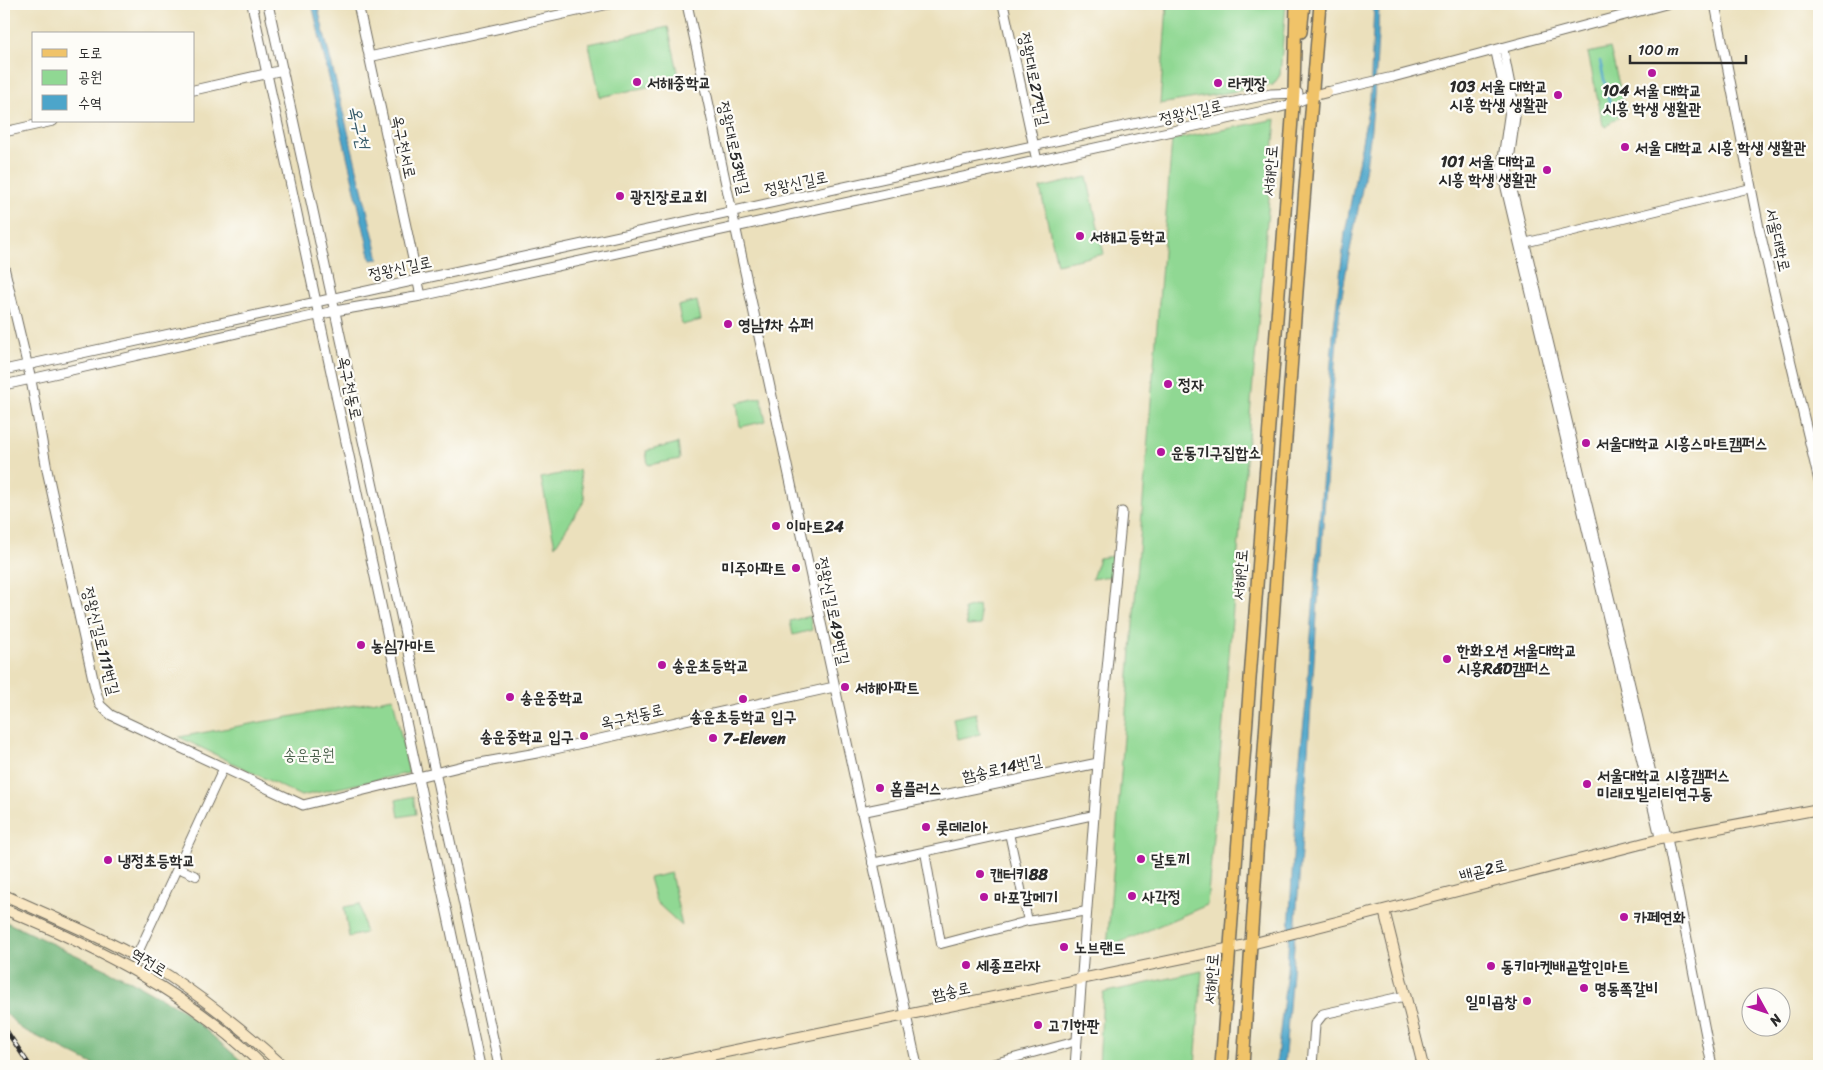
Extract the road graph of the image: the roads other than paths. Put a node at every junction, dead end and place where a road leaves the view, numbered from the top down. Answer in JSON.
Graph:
{"nodes":[{"id":1,"x":252,"y":4,"type":"edge"},
{"id":2,"x":268,"y":4,"type":"edge"},
{"id":3,"x":358,"y":4,"type":"edge"},
{"id":4,"x":609,"y":4,"type":"edge"},
{"id":5,"x":686,"y":4,"type":"edge"},
{"id":6,"x":1002,"y":4,"type":"edge"},
{"id":7,"x":1296,"y":4,"type":"edge"},
{"id":8,"x":1304,"y":4,"type":"edge"},
{"id":9,"x":1313,"y":4,"type":"edge"},
{"id":10,"x":1320,"y":4,"type":"edge"},
{"id":11,"x":1666,"y":4,"type":"edge"},
{"id":12,"x":1716,"y":4,"type":"edge"},
{"id":13,"x":1499,"y":48,"type":"junction"},
{"id":14,"x":369,"y":57,"type":"junction"},
{"id":15,"x":283,"y":70,"type":"junction"},
{"id":16,"x":267,"y":74,"type":"junction"},
{"id":17,"x":1294,"y":89,"type":"junction"},
{"id":18,"x":195,"y":90,"type":"edge"},
{"id":19,"x":1311,"y":92,"type":"junction"},
{"id":20,"x":1327,"y":92,"type":"joint"},
{"id":21,"x":1292,"y":104,"type":"junction"},
{"id":22,"x":49,"y":122,"type":"edge"},
{"id":23,"x":4,"y":132,"type":"edge"},
{"id":24,"x":1034,"y":146,"type":"junction"},
{"id":25,"x":1037,"y":161,"type":"junction"},
{"id":26,"x":1752,"y":188,"type":"junction"},
{"id":27,"x":734,"y":212,"type":"junction"},
{"id":28,"x":735,"y":227,"type":"junction"},
{"id":29,"x":1522,"y":244,"type":"junction"},
{"id":30,"x":4,"y":267,"type":"edge"},
{"id":31,"x":417,"y":280,"type":"junction"},
{"id":32,"x":421,"y":296,"type":"junction"},
{"id":33,"x":332,"y":298,"type":"junction"},
{"id":34,"x":316,"y":301,"type":"junction"},
{"id":35,"x":335,"y":311,"type":"junction"},
{"id":36,"x":318,"y":315,"type":"junction"},
{"id":37,"x":26,"y":365,"type":"junction"},
{"id":38,"x":4,"y":370,"type":"edge"},
{"id":39,"x":30,"y":380,"type":"junction"},
{"id":40,"x":4,"y":385,"type":"edge"},
{"id":41,"x":1819,"y":481,"type":"edge"},
{"id":42,"x":1122,"y":512,"type":"dead end"},
{"id":43,"x":834,"y":687,"type":"junction"},
{"id":44,"x":1098,"y":763,"type":"junction"},
{"id":45,"x":224,"y":767,"type":"junction"},
{"id":46,"x":436,"y":775,"type":"junction"},
{"id":47,"x":418,"y":779,"type":"junction"},
{"id":48,"x":1819,"y":808,"type":"edge"},
{"id":49,"x":861,"y":812,"type":"junction"},
{"id":50,"x":1094,"y":815,"type":"junction"},
{"id":51,"x":1009,"y":833,"type":"junction"},
{"id":52,"x":1663,"y":839,"type":"junction"},
{"id":53,"x":925,"y":852,"type":"junction"},
{"id":54,"x":872,"y":863,"type":"junction"},
{"id":55,"x":178,"y":868,"type":"junction"},
{"id":56,"x":196,"y":876,"type":"dead end"},
{"id":57,"x":4,"y":895,"type":"edge"},
{"id":58,"x":4,"y":909,"type":"edge"},
{"id":59,"x":1384,"y":910,"type":"junction"},
{"id":60,"x":1087,"y":911,"type":"junction"},
{"id":61,"x":1028,"y":921,"type":"junction"},
{"id":62,"x":1251,"y":944,"type":"junction"},
{"id":63,"x":1229,"y":949,"type":"junction"},
{"id":64,"x":136,"y":958,"type":"junction"},
{"id":65,"x":1082,"y":978,"type":"junction"},
{"id":66,"x":1405,"y":996,"type":"junction"},
{"id":67,"x":906,"y":1017,"type":"junction"},
{"id":68,"x":1077,"y":1041,"type":"junction"},
{"id":69,"x":263,"y":1066,"type":"edge"},
{"id":70,"x":283,"y":1066,"type":"edge"},
{"id":71,"x":480,"y":1066,"type":"edge"},
{"id":72,"x":499,"y":1066,"type":"edge"},
{"id":73,"x":658,"y":1066,"type":"edge"},
{"id":74,"x":917,"y":1066,"type":"edge"},
{"id":75,"x":984,"y":1066,"type":"edge"},
{"id":76,"x":1075,"y":1066,"type":"edge"},
{"id":77,"x":1221,"y":1066,"type":"edge"},
{"id":78,"x":1243,"y":1066,"type":"edge"},
{"id":79,"x":1312,"y":1066,"type":"edge"},
{"id":80,"x":1423,"y":1066,"type":"edge"},
{"id":81,"x":1712,"y":1066,"type":"edge"}],
"edges":[{"from":1,"to":16,"type":"street","name":"옥구천동로"},
{"from":2,"to":15,"type":"street","name":"옥구천동로"},
{"from":3,"to":14,"type":"street","name":"옥구천서로"},
{"from":4,"to":14,"type":"street"},
{"from":5,"to":27,"type":"street","name":"정왕대로53번길"},
{"from":6,"to":24,"type":"street","name":"정왕대로27번길"},
{"from":7,"to":17,"type":"main road","name":"서해안로"},
{"from":8,"to":17,"type":"main road","name":"서해안로"},
{"from":9,"to":19,"type":"main road"},
{"from":10,"to":19,"type":"main road"},
{"from":11,"to":13,"type":"street"},
{"from":12,"to":26,"type":"street","name":"서울대학로"},
{"from":13,"to":20,"type":"street"},
{"from":13,"to":29,"type":"street"},
{"from":14,"to":31,"type":"street","name":"옥구천서로"},
{"from":15,"to":16,"type":"street"},
{"from":15,"to":33,"type":"street","name":"옥구천동로"},
{"from":16,"to":18,"type":"street"},
{"from":16,"to":34,"type":"street","name":"옥구천동로"},
{"from":17,"to":19,"type":"street","name":"정왕신길로"},
{"from":17,"to":21,"type":"main road","name":"서해안로"},
{"from":17,"to":24,"type":"street","name":"정왕신길로"},
{"from":19,"to":20,"type":"main road"},
{"from":19,"to":21,"type":"street","name":"정왕신길로"},
{"from":19,"to":62,"type":"main road"},
{"from":21,"to":25,"type":"street","name":"정왕신길로"},
{"from":21,"to":63,"type":"main road","name":"서해안로"},
{"from":22,"to":23,"type":"street"},
{"from":24,"to":25,"type":"street","name":"정왕대로27번길"},
{"from":24,"to":27,"type":"street","name":"정왕신길로"},
{"from":25,"to":28,"type":"street","name":"정왕신길로"},
{"from":26,"to":29,"type":"street"},
{"from":26,"to":41,"type":"street","name":"서울대학로"},
{"from":27,"to":28,"type":"street","name":"정왕신길로49번길"},
{"from":27,"to":31,"type":"street","name":"정왕신길로"},
{"from":28,"to":32,"type":"street","name":"정왕신길로"},
{"from":28,"to":43,"type":"street","name":"정왕신길로49번길"},
{"from":29,"to":52,"type":"street"},
{"from":30,"to":37,"type":"street","name":"정왕신길로111번길"},
{"from":31,"to":32,"type":"street","name":"옥구천서로"},
{"from":31,"to":33,"type":"street","name":"정왕신길로"},
{"from":32,"to":35,"type":"street","name":"정왕신길로"},
{"from":33,"to":34,"type":"street","name":"정왕신길로"},
{"from":33,"to":35,"type":"street","name":"옥구천동로"},
{"from":34,"to":36,"type":"street","name":"옥구천동로"},
{"from":34,"to":37,"type":"street","name":"정왕신길로"},
{"from":35,"to":36,"type":"street","name":"정왕신길로"},
{"from":35,"to":46,"type":"street","name":"옥구천동로"},
{"from":36,"to":39,"type":"street","name":"정왕신길로"},
{"from":36,"to":47,"type":"street","name":"옥구천동로"},
{"from":37,"to":38,"type":"street","name":"정왕신길로"},
{"from":37,"to":39,"type":"street","name":"정왕신길로111번길"},
{"from":39,"to":40,"type":"street","name":"정왕신길로"},
{"from":39,"to":45,"type":"street","name":"정왕신길로111번길"},
{"from":42,"to":44,"type":"street"},
{"from":43,"to":46,"type":"street","name":"옥구천동로"},
{"from":43,"to":49,"type":"street","name":"정왕신길로49번길"},
{"from":44,"to":49,"type":"street","name":"함송로14번길"},
{"from":44,"to":50,"type":"street"},
{"from":45,"to":47,"type":"street","name":"정왕신길로111번길"},
{"from":45,"to":55,"type":"street","name":"역전로"},
{"from":46,"to":47,"type":"street","name":"옥구천동로"},
{"from":46,"to":72,"type":"street","name":"옥구천동로"},
{"from":47,"to":71,"type":"street","name":"옥구천동로"},
{"from":48,"to":52,"type":"main road","name":"배곧2로"},
{"from":49,"to":54,"type":"street","name":"정왕신길로49번길"},
{"from":50,"to":51,"type":"street"},
{"from":50,"to":60,"type":"street"},
{"from":51,"to":53,"type":"street"},
{"from":51,"to":61,"type":"street"},
{"from":52,"to":59,"type":"main road","name":"배곧2로"},
{"from":52,"to":81,"type":"street"},
{"from":53,"to":54,"type":"street"},
{"from":53,"to":61,"type":"street"},
{"from":54,"to":67,"type":"street","name":"정왕신길로49번길"},
{"from":55,"to":56,"type":"street"},
{"from":55,"to":64,"type":"street","name":"역전로"},
{"from":57,"to":64,"type":"main road","name":"역전로"},
{"from":58,"to":69,"type":"main road","name":"역전로"},
{"from":59,"to":62,"type":"main road","name":"배곧2로"},
{"from":59,"to":66,"type":"main road"},
{"from":60,"to":61,"type":"street"},
{"from":60,"to":65,"type":"street"},
{"from":62,"to":63,"type":"main road","name":"함송로"},
{"from":62,"to":78,"type":"main road"},
{"from":63,"to":65,"type":"main road","name":"함송로"},
{"from":63,"to":77,"type":"main road","name":"서해안로"},
{"from":64,"to":70,"type":"main road","name":"역전로"},
{"from":65,"to":67,"type":"main road","name":"함송로"},
{"from":65,"to":68,"type":"street"},
{"from":66,"to":79,"type":"street"},
{"from":66,"to":80,"type":"main road"},
{"from":67,"to":73,"type":"main road","name":"함송로"},
{"from":67,"to":74,"type":"street","name":"정왕신길로49번길"},
{"from":68,"to":75,"type":"street"},
{"from":68,"to":76,"type":"street"}]}
